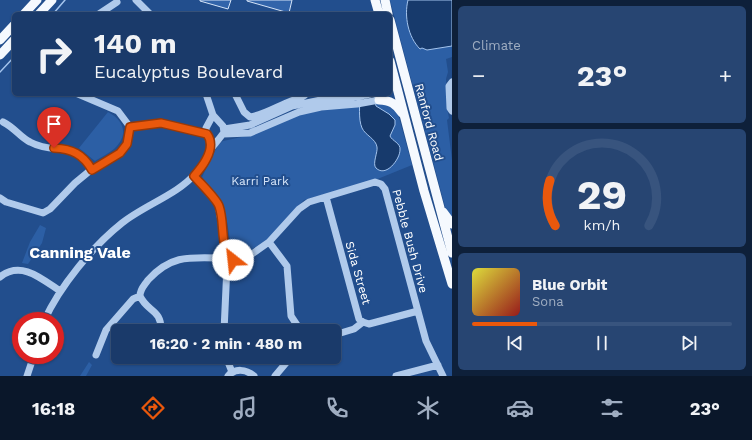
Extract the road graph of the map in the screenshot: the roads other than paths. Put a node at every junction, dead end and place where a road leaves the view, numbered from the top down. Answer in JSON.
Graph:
{"nodes":[{"id":1,"x":37,"y":0,"type":"edge"},
{"id":2,"x":52,"y":0,"type":"edge"},
{"id":3,"x":136,"y":0,"type":"edge"},
{"id":4,"x":375,"y":0,"type":"edge"},
{"id":5,"x":385,"y":0,"type":"edge"},
{"id":6,"x":117,"y":2,"type":"dead end"},
{"id":7,"x":26,"y":12,"type":"edge"},
{"id":8,"x":41,"y":12,"type":"edge"},
{"id":9,"x":102,"y":12,"type":"edge"},
{"id":10,"x":148,"y":12,"type":"edge"},
{"id":11,"x":378,"y":12,"type":"edge"},
{"id":12,"x":388,"y":12,"type":"edge"},
{"id":13,"x":12,"y":27,"type":"edge"},
{"id":14,"x":392,"y":28,"type":"edge"},
{"id":15,"x":0,"y":40,"type":"edge"},
{"id":16,"x":12,"y":42,"type":"edge"},
{"id":17,"x":0,"y":55,"type":"edge"},
{"id":18,"x":392,"y":70,"type":"edge"},
{"id":19,"x":452,"y":82,"type":"edge"},
{"id":20,"x":393,"y":89,"type":"edge"},
{"id":21,"x":83,"y":96,"type":"edge"},
{"id":22,"x":207,"y":96,"type":"edge"},
{"id":23,"x":236,"y":96,"type":"edge"},
{"id":24,"x":304,"y":96,"type":"edge"},
{"id":25,"x":366,"y":96,"type":"edge"},
{"id":26,"x":345,"y":99,"type":"edge"},
{"id":27,"x":379,"y":100,"type":"joint"},
{"id":28,"x":411,"y":100,"type":"junction"},
{"id":29,"x":357,"y":101,"type":"junction"},
{"id":30,"x":452,"y":111,"type":"edge"},
{"id":31,"x":213,"y":115,"type":"junction"},
{"id":32,"x":405,"y":117,"type":"junction"},
{"id":33,"x":3,"y":122,"type":"dead end"},
{"id":34,"x":218,"y":122,"type":"junction"},
{"id":35,"x":130,"y":127,"type":"junction"},
{"id":36,"x":208,"y":130,"type":"junction"},
{"id":37,"x":222,"y":134,"type":"junction"},
{"id":38,"x":210,"y":150,"type":"junction"},
{"id":39,"x":92,"y":170,"type":"junction"},
{"id":40,"x":194,"y":176,"type":"junction"},
{"id":41,"x":326,"y":197,"type":"junction"},
{"id":42,"x":0,"y":198,"type":"edge"},
{"id":43,"x":439,"y":206,"type":"junction"},
{"id":44,"x":452,"y":224,"type":"edge"},
{"id":45,"x":446,"y":239,"type":"edge"},
{"id":46,"x":269,"y":242,"type":"junction"},
{"id":47,"x":226,"y":250,"type":"junction"},
{"id":48,"x":452,"y":253,"type":"edge"},
{"id":49,"x":218,"y":258,"type":"junction"},
{"id":50,"x":233,"y":260,"type":"junction"},
{"id":51,"x":226,"y":266,"type":"junction"},
{"id":52,"x":0,"y":275,"type":"edge"},
{"id":53,"x":452,"y":284,"type":"edge"},
{"id":54,"x":60,"y":291,"type":"junction"},
{"id":55,"x":140,"y":296,"type":"junction"},
{"id":56,"x":418,"y":311,"type":"junction"},
{"id":57,"x":49,"y":312,"type":"edge"},
{"id":58,"x":363,"y":322,"type":"junction"},
{"id":59,"x":161,"y":324,"type":"edge"},
{"id":60,"x":224,"y":324,"type":"edge"},
{"id":61,"x":296,"y":324,"type":"edge"},
{"id":62,"x":341,"y":333,"type":"edge"},
{"id":63,"x":96,"y":355,"type":"dead end"},
{"id":64,"x":32,"y":364,"type":"joint"},
{"id":65,"x":228,"y":364,"type":"edge"},
{"id":66,"x":286,"y":364,"type":"edge"},
{"id":67,"x":438,"y":365,"type":"junction"},
{"id":68,"x":230,"y":374,"type":"edge"},
{"id":69,"x":27,"y":376,"type":"edge"},
{"id":70,"x":32,"y":376,"type":"edge"},
{"id":71,"x":254,"y":376,"type":"edge"},
{"id":72,"x":275,"y":376,"type":"edge"},
{"id":73,"x":396,"y":376,"type":"edge"},
{"id":74,"x":443,"y":376,"type":"edge"}],
"edges":[{"from":1,"to":7,"type":"main road"},
{"from":2,"to":8,"type":"main road"},
{"from":3,"to":10,"type":"street"},
{"from":4,"to":11,"type":"main road"},
{"from":5,"to":12,"type":"main road"},
{"from":6,"to":9,"type":"street"},
{"from":13,"to":15,"type":"main road"},
{"from":14,"to":28,"type":"main road","name":"Ranford Road"},
{"from":16,"to":17,"type":"main road"},
{"from":18,"to":20,"type":"main road"},
{"from":19,"to":30,"type":"street"},
{"from":20,"to":28,"type":"main road"},
{"from":20,"to":32,"type":"main road","name":"Ranford Road"},
{"from":21,"to":35,"type":"street"},
{"from":22,"to":31,"type":"street"},
{"from":23,"to":24,"type":"street"},
{"from":25,"to":29,"type":"street"},
{"from":26,"to":29,"type":"street"},
{"from":26,"to":37,"type":"street"},
{"from":27,"to":29,"type":"street"},
{"from":27,"to":32,"type":"main road"},
{"from":28,"to":43,"type":"main road","name":"Ranford Road"},
{"from":31,"to":34,"type":"street"},
{"from":31,"to":36,"type":"street"},
{"from":32,"to":45,"type":"main road","name":"Ranford Road"},
{"from":33,"to":39,"type":"street"},
{"from":34,"to":36,"type":"street"},
{"from":34,"to":37,"type":"street"},
{"from":35,"to":36,"type":"street"},
{"from":35,"to":39,"type":"street"},
{"from":36,"to":37,"type":"street"},
{"from":36,"to":38,"type":"street"},
{"from":37,"to":38,"type":"street"},
{"from":38,"to":40,"type":"street"},
{"from":39,"to":42,"type":"street"},
{"from":40,"to":47,"type":"street"},
{"from":40,"to":54,"type":"street"},
{"from":41,"to":46,"type":"street","name":"Pebble Bush Drive"},
{"from":41,"to":56,"type":"street","name":"Pebble Bush Drive"},
{"from":41,"to":58,"type":"street","name":"Sida Street"},
{"from":43,"to":44,"type":"main road"},
{"from":43,"to":45,"type":"main road","name":"Ranford Road"},
{"from":45,"to":48,"type":"main road","name":"Ranford Road"},
{"from":45,"to":53,"type":"main road","name":"Ranford Road"},
{"from":46,"to":50,"type":"street","name":"Pebble Bush Drive"},
{"from":46,"to":61,"type":"street"},
{"from":47,"to":49,"type":"street"},
{"from":47,"to":50,"type":"street"},
{"from":49,"to":51,"type":"street"},
{"from":49,"to":55,"type":"street"},
{"from":50,"to":51,"type":"street"},
{"from":51,"to":60,"type":"street"},
{"from":52,"to":54,"type":"street"},
{"from":54,"to":57,"type":"street"},
{"from":55,"to":59,"type":"street"},
{"from":55,"to":63,"type":"street"},
{"from":56,"to":58,"type":"street","name":"Sida Street"},
{"from":56,"to":67,"type":"street","name":"Pebble Bush Drive"},
{"from":58,"to":62,"type":"street"},
{"from":64,"to":69,"type":"street"},
{"from":64,"to":70,"type":"street"},
{"from":65,"to":68,"type":"street"},
{"from":66,"to":72,"type":"street"},
{"from":67,"to":73,"type":"street"},
{"from":67,"to":74,"type":"street","name":"Pebble Bush Drive"},
{"from":68,"to":71,"type":"street"}]}
